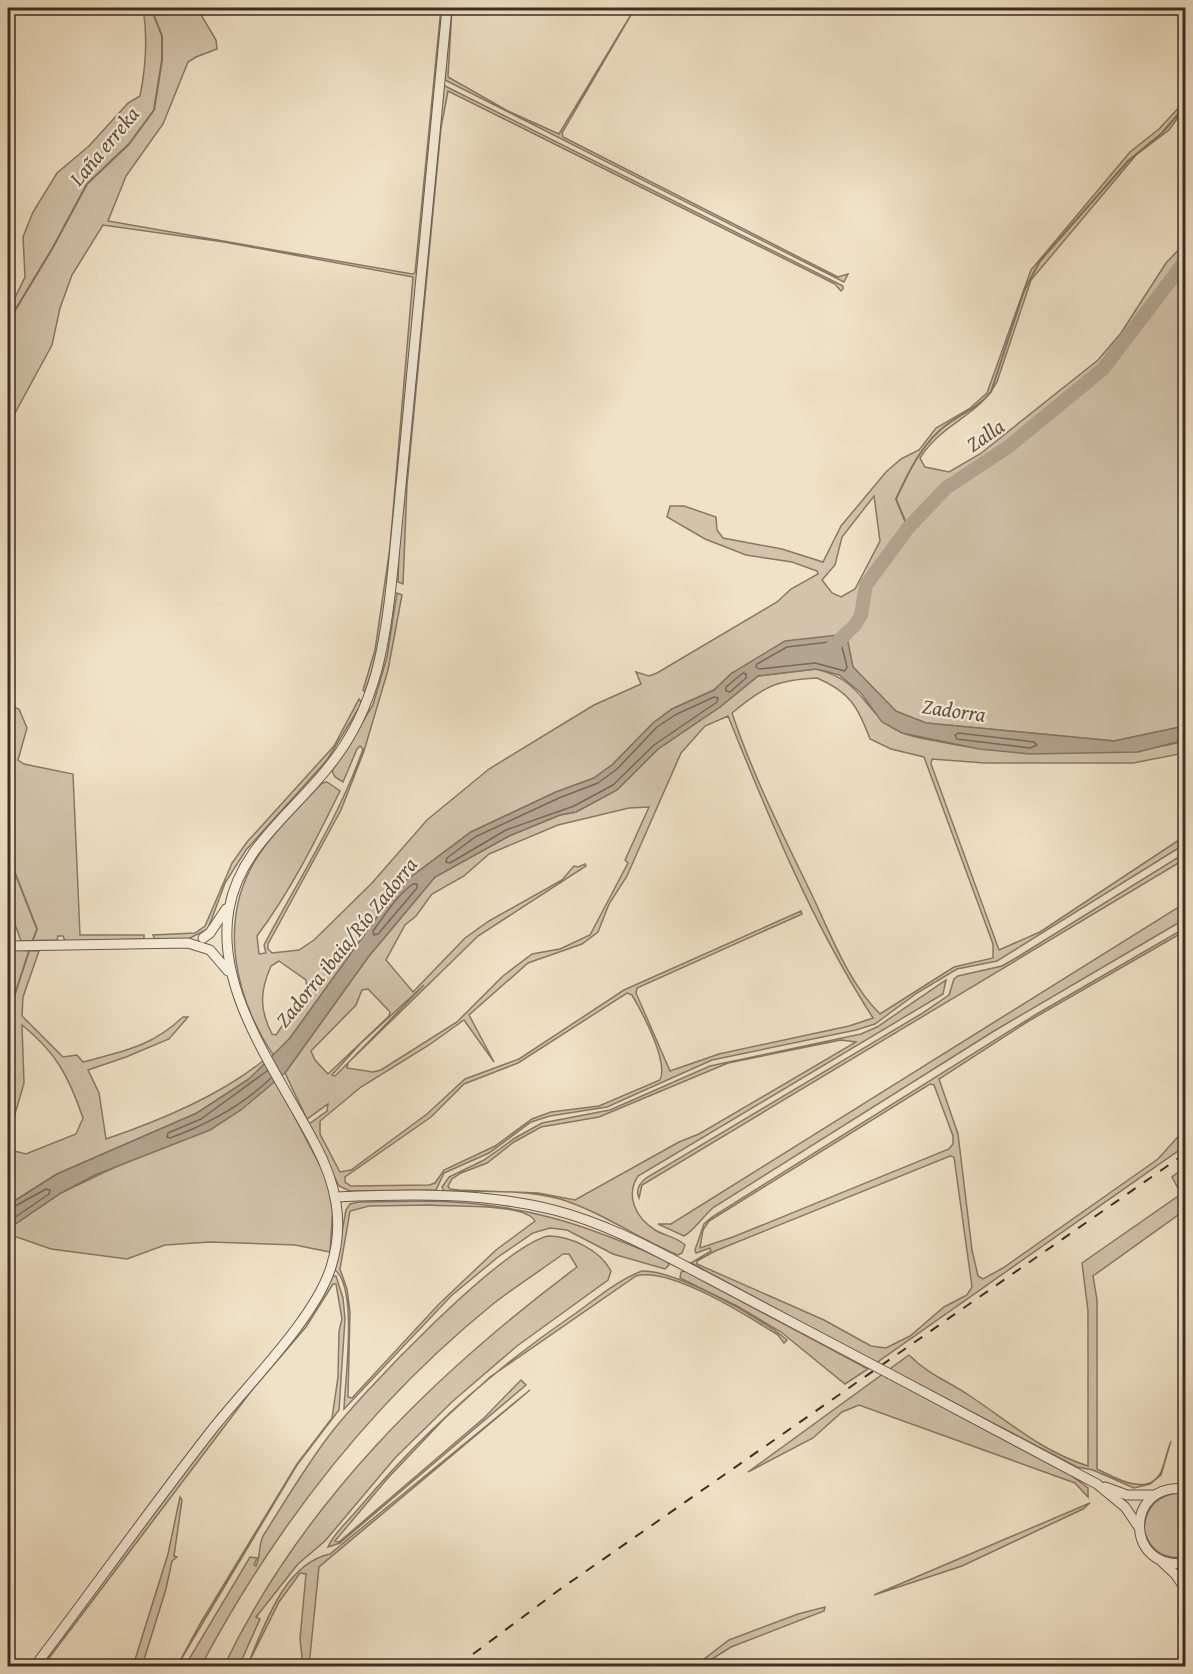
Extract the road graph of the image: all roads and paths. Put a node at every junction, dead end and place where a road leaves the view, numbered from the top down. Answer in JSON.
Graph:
{"nodes":[{"id":1,"x":447,"y":8,"type":"edge"},
{"id":2,"x":230,"y":902,"type":"junction"},
{"id":3,"x":202,"y":942,"type":"junction"},
{"id":4,"x":226,"y":944,"type":"junction"},
{"id":5,"x":8,"y":946,"type":"edge"},
{"id":6,"x":230,"y":973,"type":"junction"},
{"id":7,"x":336,"y":1197,"type":"junction"},
{"id":8,"x":1097,"y":1484,"type":"junction"},
{"id":9,"x":1185,"y":1489,"type":"edge"},
{"id":10,"x":1154,"y":1495,"type":"junction"},
{"id":11,"x":1138,"y":1526,"type":"junction"},
{"id":12,"x":1158,"y":1559,"type":"junction"},
{"id":13,"x":1185,"y":1563,"type":"edge"},
{"id":14,"x":1185,"y":1590,"type":"edge"},
{"id":15,"x":35,"y":1666,"type":"edge"}],
"edges":[{"from":1,"to":2,"type":"street"},
{"from":2,"to":3,"type":"street"},
{"from":2,"to":4,"type":"street"},
{"from":3,"to":4,"type":"street"},
{"from":3,"to":5,"type":"street"},
{"from":3,"to":6,"type":"street"},
{"from":4,"to":6,"type":"street"},
{"from":6,"to":7,"type":"street"},
{"from":7,"to":8,"type":"street","bridge":true},
{"from":7,"to":15,"type":"street"},
{"from":8,"to":10,"type":"street"},
{"from":8,"to":11,"type":"street"},
{"from":9,"to":10,"type":"street"},
{"from":10,"to":11,"type":"street"},
{"from":11,"to":12,"type":"street"},
{"from":12,"to":13,"type":"street"},
{"from":12,"to":14,"type":"street"}]}
